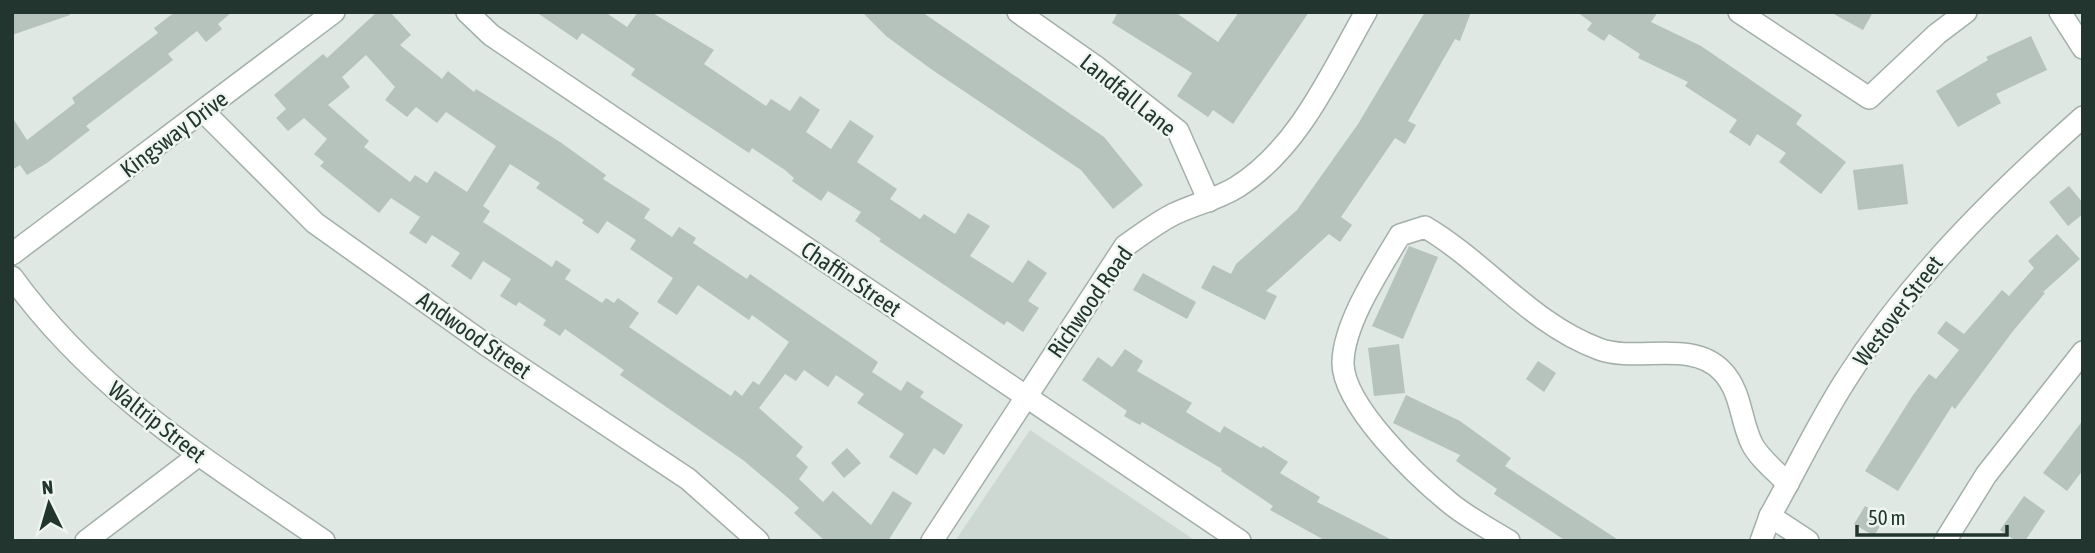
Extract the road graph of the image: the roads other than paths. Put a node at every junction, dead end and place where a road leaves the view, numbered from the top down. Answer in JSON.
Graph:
{"nodes":[{"id":1,"x":334,"y":12,"type":"edge"},
{"id":2,"x":467,"y":12,"type":"edge"},
{"id":3,"x":1017,"y":12,"type":"edge"},
{"id":4,"x":1366,"y":12,"type":"edge"},
{"id":5,"x":1739,"y":12,"type":"edge"},
{"id":6,"x":1966,"y":12,"type":"edge"},
{"id":7,"x":2060,"y":12,"type":"edge"},
{"id":8,"x":2083,"y":48,"type":"edge"},
{"id":9,"x":204,"y":112,"type":"junction"},
{"id":10,"x":2083,"y":117,"type":"edge"},
{"id":11,"x":1209,"y":201,"type":"junction"},
{"id":12,"x":12,"y":254,"type":"edge"},
{"id":13,"x":12,"y":277,"type":"edge"},
{"id":14,"x":2083,"y":352,"type":"edge"},
{"id":15,"x":1025,"y":396,"type":"junction"},
{"id":16,"x":199,"y":455,"type":"junction"},
{"id":17,"x":1788,"y":484,"type":"junction"},
{"id":18,"x":1770,"y":516,"type":"junction"},
{"id":19,"x":86,"y":541,"type":"edge"},
{"id":20,"x":324,"y":541,"type":"edge"},
{"id":21,"x":758,"y":541,"type":"edge"},
{"id":22,"x":932,"y":541,"type":"edge"},
{"id":23,"x":1240,"y":541,"type":"edge"},
{"id":24,"x":1509,"y":541,"type":"edge"},
{"id":25,"x":1761,"y":541,"type":"edge"},
{"id":26,"x":1808,"y":541,"type":"edge"},
{"id":27,"x":1945,"y":541,"type":"edge"}],
"edges":[{"from":1,"to":9,"type":"street","name":"Kingsway Drive"},
{"from":2,"to":15,"type":"street","name":"Chaffin Street"},
{"from":3,"to":11,"type":"street","name":"Landfall Lane"},
{"from":4,"to":11,"type":"street","name":"Richwood Road"},
{"from":5,"to":6,"type":"street"},
{"from":7,"to":8,"type":"street"},
{"from":9,"to":12,"type":"street","name":"Kingsway Drive"},
{"from":9,"to":21,"type":"street","name":"Andwood Street"},
{"from":10,"to":17,"type":"street","name":"Westover Street"},
{"from":11,"to":15,"type":"street","name":"Richwood Road"},
{"from":13,"to":16,"type":"street","name":"Waltrip Street"},
{"from":14,"to":27,"type":"street"},
{"from":15,"to":22,"type":"street","name":"Richwood Road"},
{"from":15,"to":23,"type":"street","name":"Chaffin Street"},
{"from":16,"to":19,"type":"street"},
{"from":16,"to":20,"type":"street","name":"Waltrip Street"},
{"from":17,"to":18,"type":"street","name":"Westover Street"},
{"from":17,"to":24,"type":"street"},
{"from":18,"to":25,"type":"street","name":"Westover Street"},
{"from":18,"to":26,"type":"street"}]}
